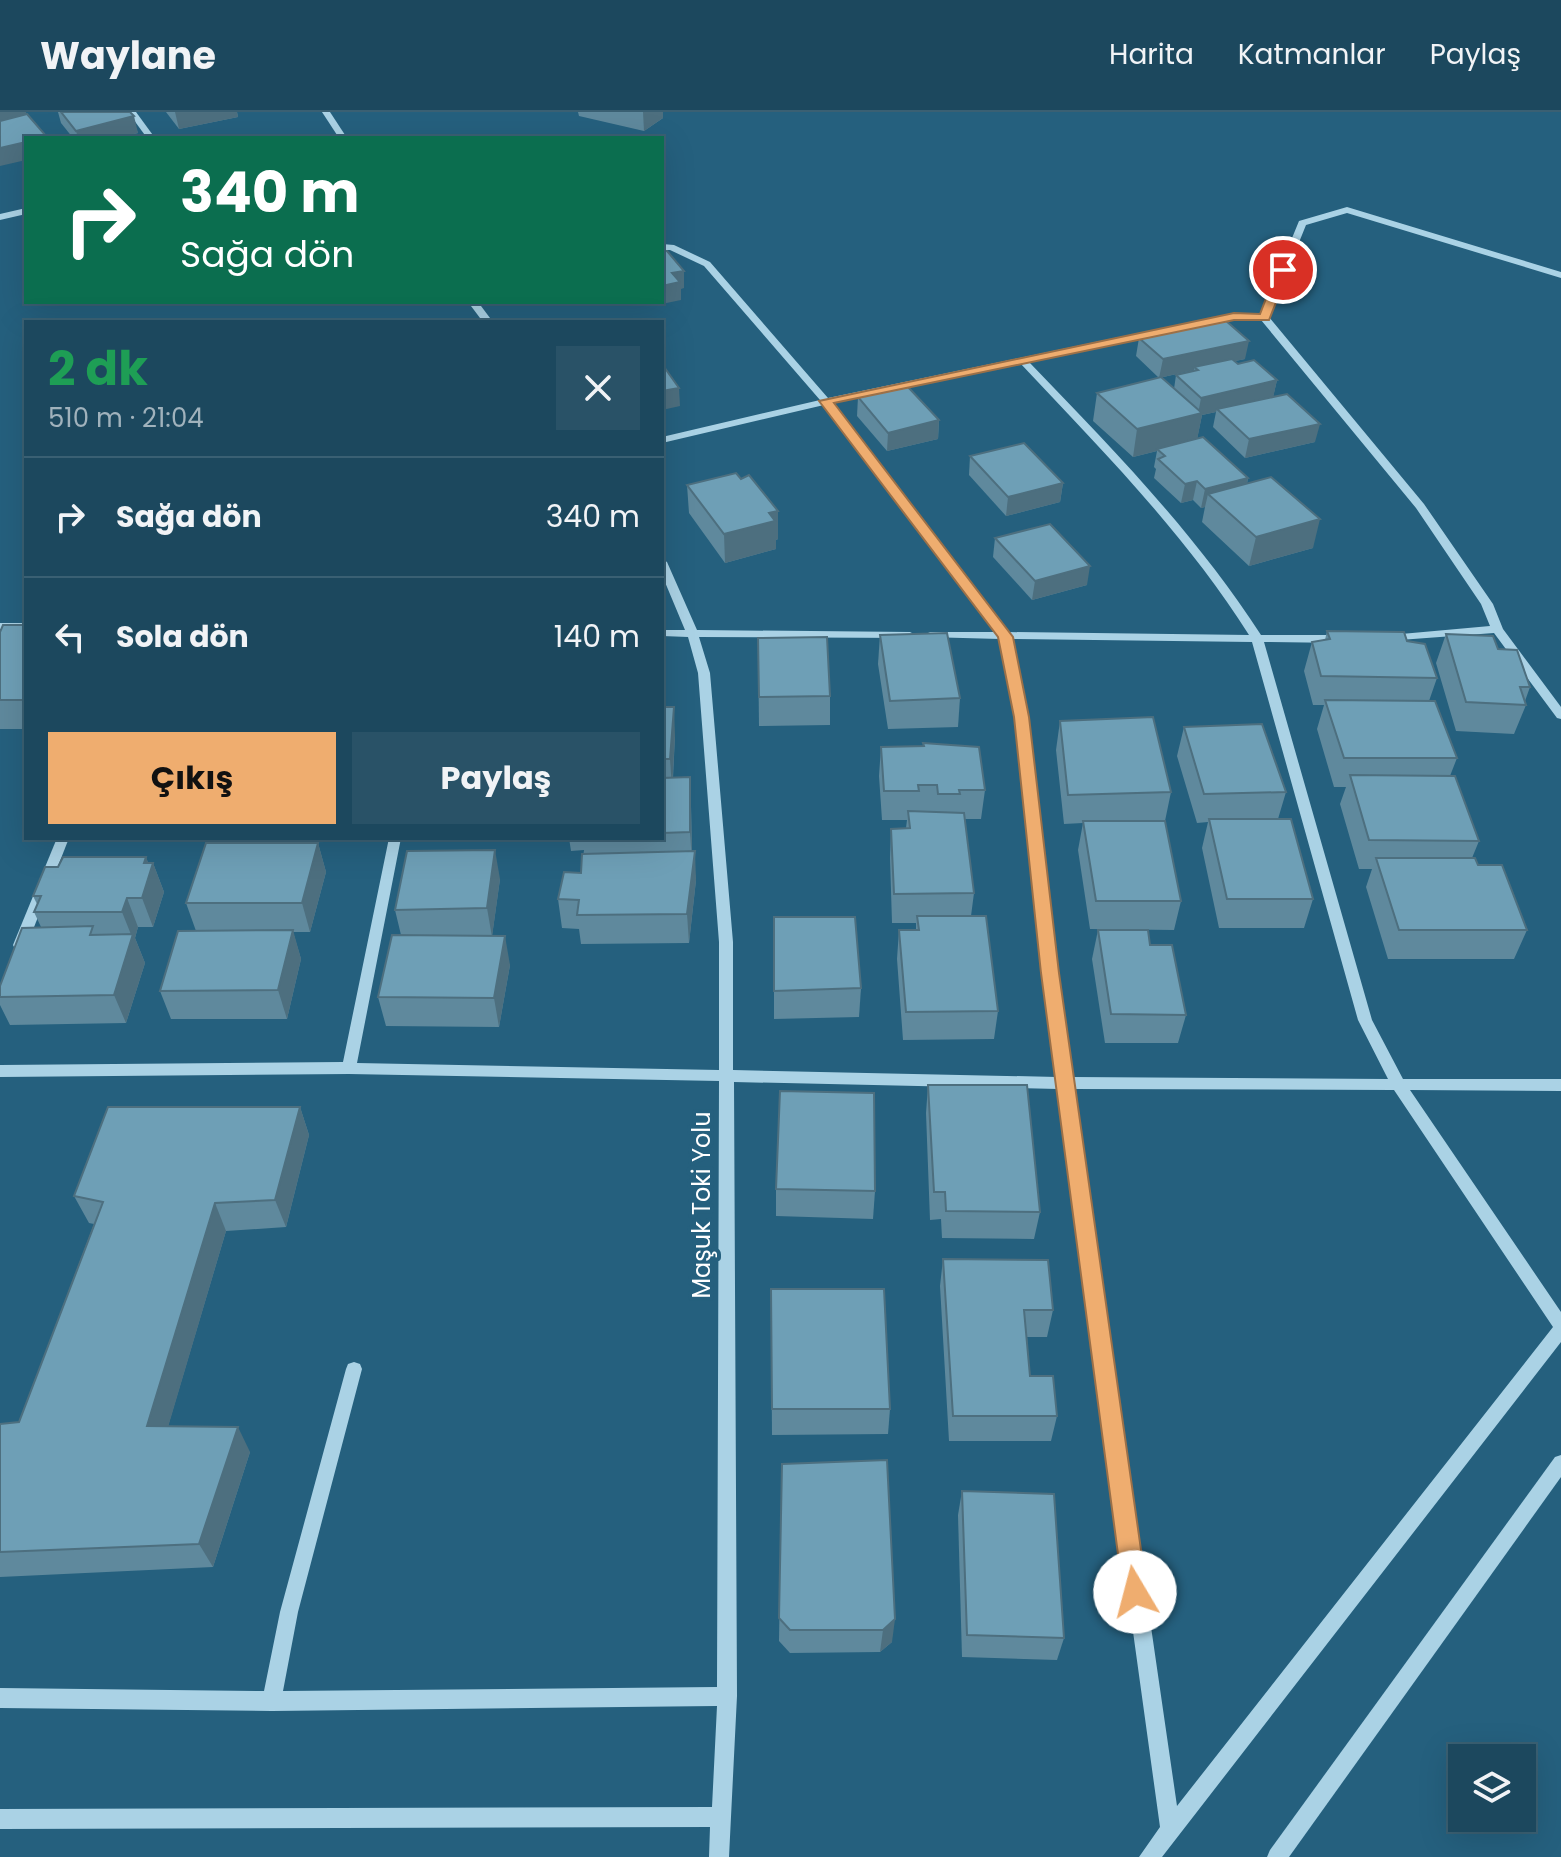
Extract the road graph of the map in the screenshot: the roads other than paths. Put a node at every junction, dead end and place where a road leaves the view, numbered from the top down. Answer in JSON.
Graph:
{"nodes":[{"id":1,"x":132,"y":112,"type":"edge"},
{"id":2,"x":326,"y":112,"type":"edge"},
{"id":3,"x":150,"y":136,"type":"edge"},
{"id":4,"x":342,"y":136,"type":"edge"},
{"id":5,"x":24,"y":211,"type":"edge"},
{"id":6,"x":0,"y":217,"type":"edge"},
{"id":7,"x":664,"y":247,"type":"edge"},
{"id":8,"x":1561,"y":275,"type":"edge"},
{"id":9,"x":1264,"y":317,"type":"junction"},
{"id":10,"x":1022,"y":360,"type":"junction"},
{"id":11,"x":826,"y":401,"type":"junction"},
{"id":12,"x":664,"y":440,"type":"edge"},
{"id":13,"x":664,"y":567,"type":"edge"},
{"id":14,"x":0,"y":626,"type":"edge"},
{"id":15,"x":24,"y":626,"type":"edge"},
{"id":16,"x":1497,"y":629,"type":"junction"},
{"id":17,"x":692,"y":632,"type":"junction"},
{"id":18,"x":664,"y":633,"type":"edge"},
{"id":19,"x":1005,"y":637,"type":"junction"},
{"id":20,"x":1257,"y":638,"type":"junction"},
{"id":21,"x":1349,"y":639,"type":"edge"},
{"id":22,"x":1380,"y":639,"type":"edge"},
{"id":23,"x":1561,"y":715,"type":"edge"},
{"id":24,"x":62,"y":840,"type":"edge"},
{"id":25,"x":395,"y":840,"type":"edge"},
{"id":26,"x":11,"y":965,"type":"edge"},
{"id":27,"x":349,"y":1068,"type":"junction"},
{"id":28,"x":0,"y":1071,"type":"edge"},
{"id":29,"x":726,"y":1078,"type":"junction"},
{"id":30,"x":1065,"y":1083,"type":"junction"},
{"id":31,"x":1398,"y":1084,"type":"junction"},
{"id":32,"x":1561,"y":1085,"type":"edge"},
{"id":33,"x":1561,"y":1328,"type":"edge"},
{"id":34,"x":354,"y":1369,"type":"dead end"},
{"id":35,"x":1561,"y":1463,"type":"edge"},
{"id":36,"x":727,"y":1696,"type":"junction"},
{"id":37,"x":0,"y":1698,"type":"edge"},
{"id":38,"x":272,"y":1701,"type":"junction"},
{"id":39,"x":720,"y":1817,"type":"junction"},
{"id":40,"x":0,"y":1819,"type":"edge"},
{"id":41,"x":1170,"y":1830,"type":"junction"},
{"id":42,"x":719,"y":1857,"type":"edge"},
{"id":43,"x":1149,"y":1857,"type":"edge"},
{"id":44,"x":1277,"y":1857,"type":"edge"}],
"edges":[{"from":1,"to":3,"type":"street"},
{"from":2,"to":4,"type":"street"},
{"from":5,"to":6,"type":"street"},
{"from":7,"to":11,"type":"street"},
{"from":8,"to":9,"type":"street"},
{"from":9,"to":10,"type":"street"},
{"from":9,"to":16,"type":"street"},
{"from":10,"to":11,"type":"street"},
{"from":10,"to":20,"type":"street"},
{"from":11,"to":12,"type":"street"},
{"from":11,"to":19,"type":"street"},
{"from":13,"to":17,"type":"street","name":"Maşuk Toki Yolu"},
{"from":14,"to":15,"type":"street"},
{"from":16,"to":22,"type":"street"},
{"from":16,"to":23,"type":"street"},
{"from":17,"to":18,"type":"street"},
{"from":17,"to":19,"type":"street"},
{"from":17,"to":29,"type":"street","name":"Maşuk Toki Yolu"},
{"from":19,"to":20,"type":"street"},
{"from":19,"to":30,"type":"street"},
{"from":20,"to":21,"type":"street"},
{"from":20,"to":31,"type":"street"},
{"from":24,"to":26,"type":"street"},
{"from":25,"to":27,"type":"street"},
{"from":27,"to":28,"type":"street"},
{"from":27,"to":29,"type":"street"},
{"from":29,"to":30,"type":"street"},
{"from":29,"to":36,"type":"street","name":"Maşuk Toki Yolu"},
{"from":30,"to":31,"type":"street"},
{"from":30,"to":41,"type":"street"},
{"from":31,"to":32,"type":"street"},
{"from":31,"to":33,"type":"street"},
{"from":33,"to":41,"type":"street"},
{"from":34,"to":38,"type":"street"},
{"from":35,"to":44,"type":"street"},
{"from":36,"to":38,"type":"street"},
{"from":36,"to":39,"type":"street","name":"Maşuk Toki Yolu"},
{"from":37,"to":38,"type":"street"},
{"from":39,"to":40,"type":"street"},
{"from":39,"to":42,"type":"street","name":"Maşuk Toki Yolu"},
{"from":41,"to":43,"type":"street"}]}
